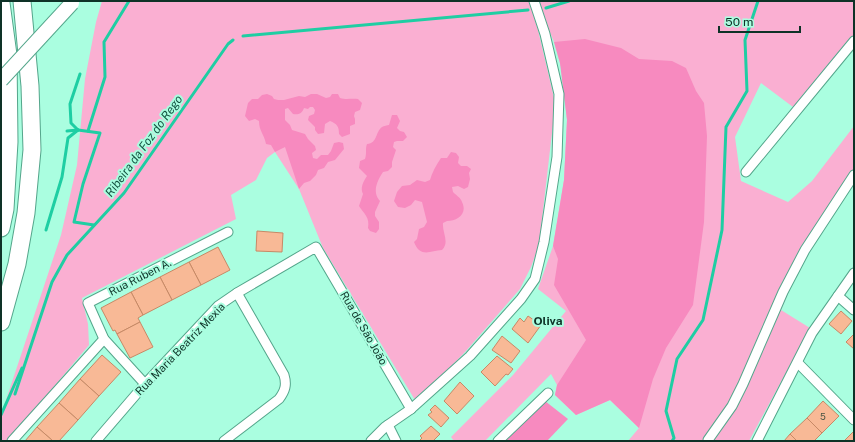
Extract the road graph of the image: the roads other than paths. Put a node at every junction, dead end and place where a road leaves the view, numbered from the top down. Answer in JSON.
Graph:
{"nodes":[{"id":1,"x":22,"y":1,"type":"edge"},
{"id":2,"x":534,"y":1,"type":"edge"},
{"id":3,"x":1,"y":3,"type":"edge"},
{"id":4,"x":72,"y":3,"type":"dead end"},
{"id":5,"x":854,"y":41,"type":"edge"},
{"id":6,"x":1,"y":80,"type":"edge"},
{"id":7,"x":746,"y":172,"type":"dead end"},
{"id":8,"x":854,"y":175,"type":"edge"},
{"id":9,"x":1,"y":228,"type":"edge"},
{"id":10,"x":228,"y":232,"type":"dead end"},
{"id":11,"x":316,"y":247,"type":"joint"},
{"id":12,"x":854,"y":272,"type":"edge"},
{"id":13,"x":237,"y":293,"type":"junction"},
{"id":14,"x":838,"y":296,"type":"junction"},
{"id":15,"x":854,"y":310,"type":"edge"},
{"id":16,"x":1,"y":322,"type":"edge"},
{"id":17,"x":104,"y":339,"type":"junction"},
{"id":18,"x":798,"y":363,"type":"junction"},
{"id":19,"x":145,"y":384,"type":"junction"},
{"id":20,"x":548,"y":393,"type":"dead end"},
{"id":21,"x":411,"y":409,"type":"junction"},
{"id":22,"x":854,"y":420,"type":"edge"},
{"id":23,"x":388,"y":425,"type":"junction"},
{"id":24,"x":12,"y":441,"type":"edge"},
{"id":25,"x":96,"y":441,"type":"edge"},
{"id":26,"x":224,"y":441,"type":"edge"},
{"id":27,"x":371,"y":441,"type":"edge"},
{"id":28,"x":396,"y":441,"type":"edge"},
{"id":29,"x":498,"y":441,"type":"edge"},
{"id":30,"x":709,"y":441,"type":"edge"},
{"id":31,"x":757,"y":441,"type":"edge"}],
"edges":[{"from":1,"to":16,"type":"highway"},
{"from":2,"to":21,"type":"street"},
{"from":3,"to":9,"type":"highway"},
{"from":4,"to":6,"type":"main road","bridge":true},
{"from":5,"to":7,"type":"street"},
{"from":8,"to":30,"type":"street"},
{"from":10,"to":17,"type":"street","name":"Rua Ruben A."},
{"from":11,"to":13,"type":"street","name":"Rua Maria Beatriz Mexia"},
{"from":11,"to":21,"type":"street","name":"Rua de São João"},
{"from":12,"to":14,"type":"street"},
{"from":13,"to":19,"type":"street","name":"Rua Maria Beatriz Mexia"},
{"from":13,"to":26,"type":"street"},
{"from":14,"to":15,"type":"street"},
{"from":14,"to":18,"type":"street"},
{"from":17,"to":19,"type":"street","name":"Rua Ruben A."},
{"from":17,"to":24,"type":"street"},
{"from":18,"to":22,"type":"street"},
{"from":18,"to":31,"type":"street"},
{"from":19,"to":25,"type":"street","name":"Rua Maria Beatriz Mexia"},
{"from":20,"to":29,"type":"street"},
{"from":21,"to":23,"type":"street"},
{"from":23,"to":27,"type":"street"},
{"from":23,"to":28,"type":"street"}]}
